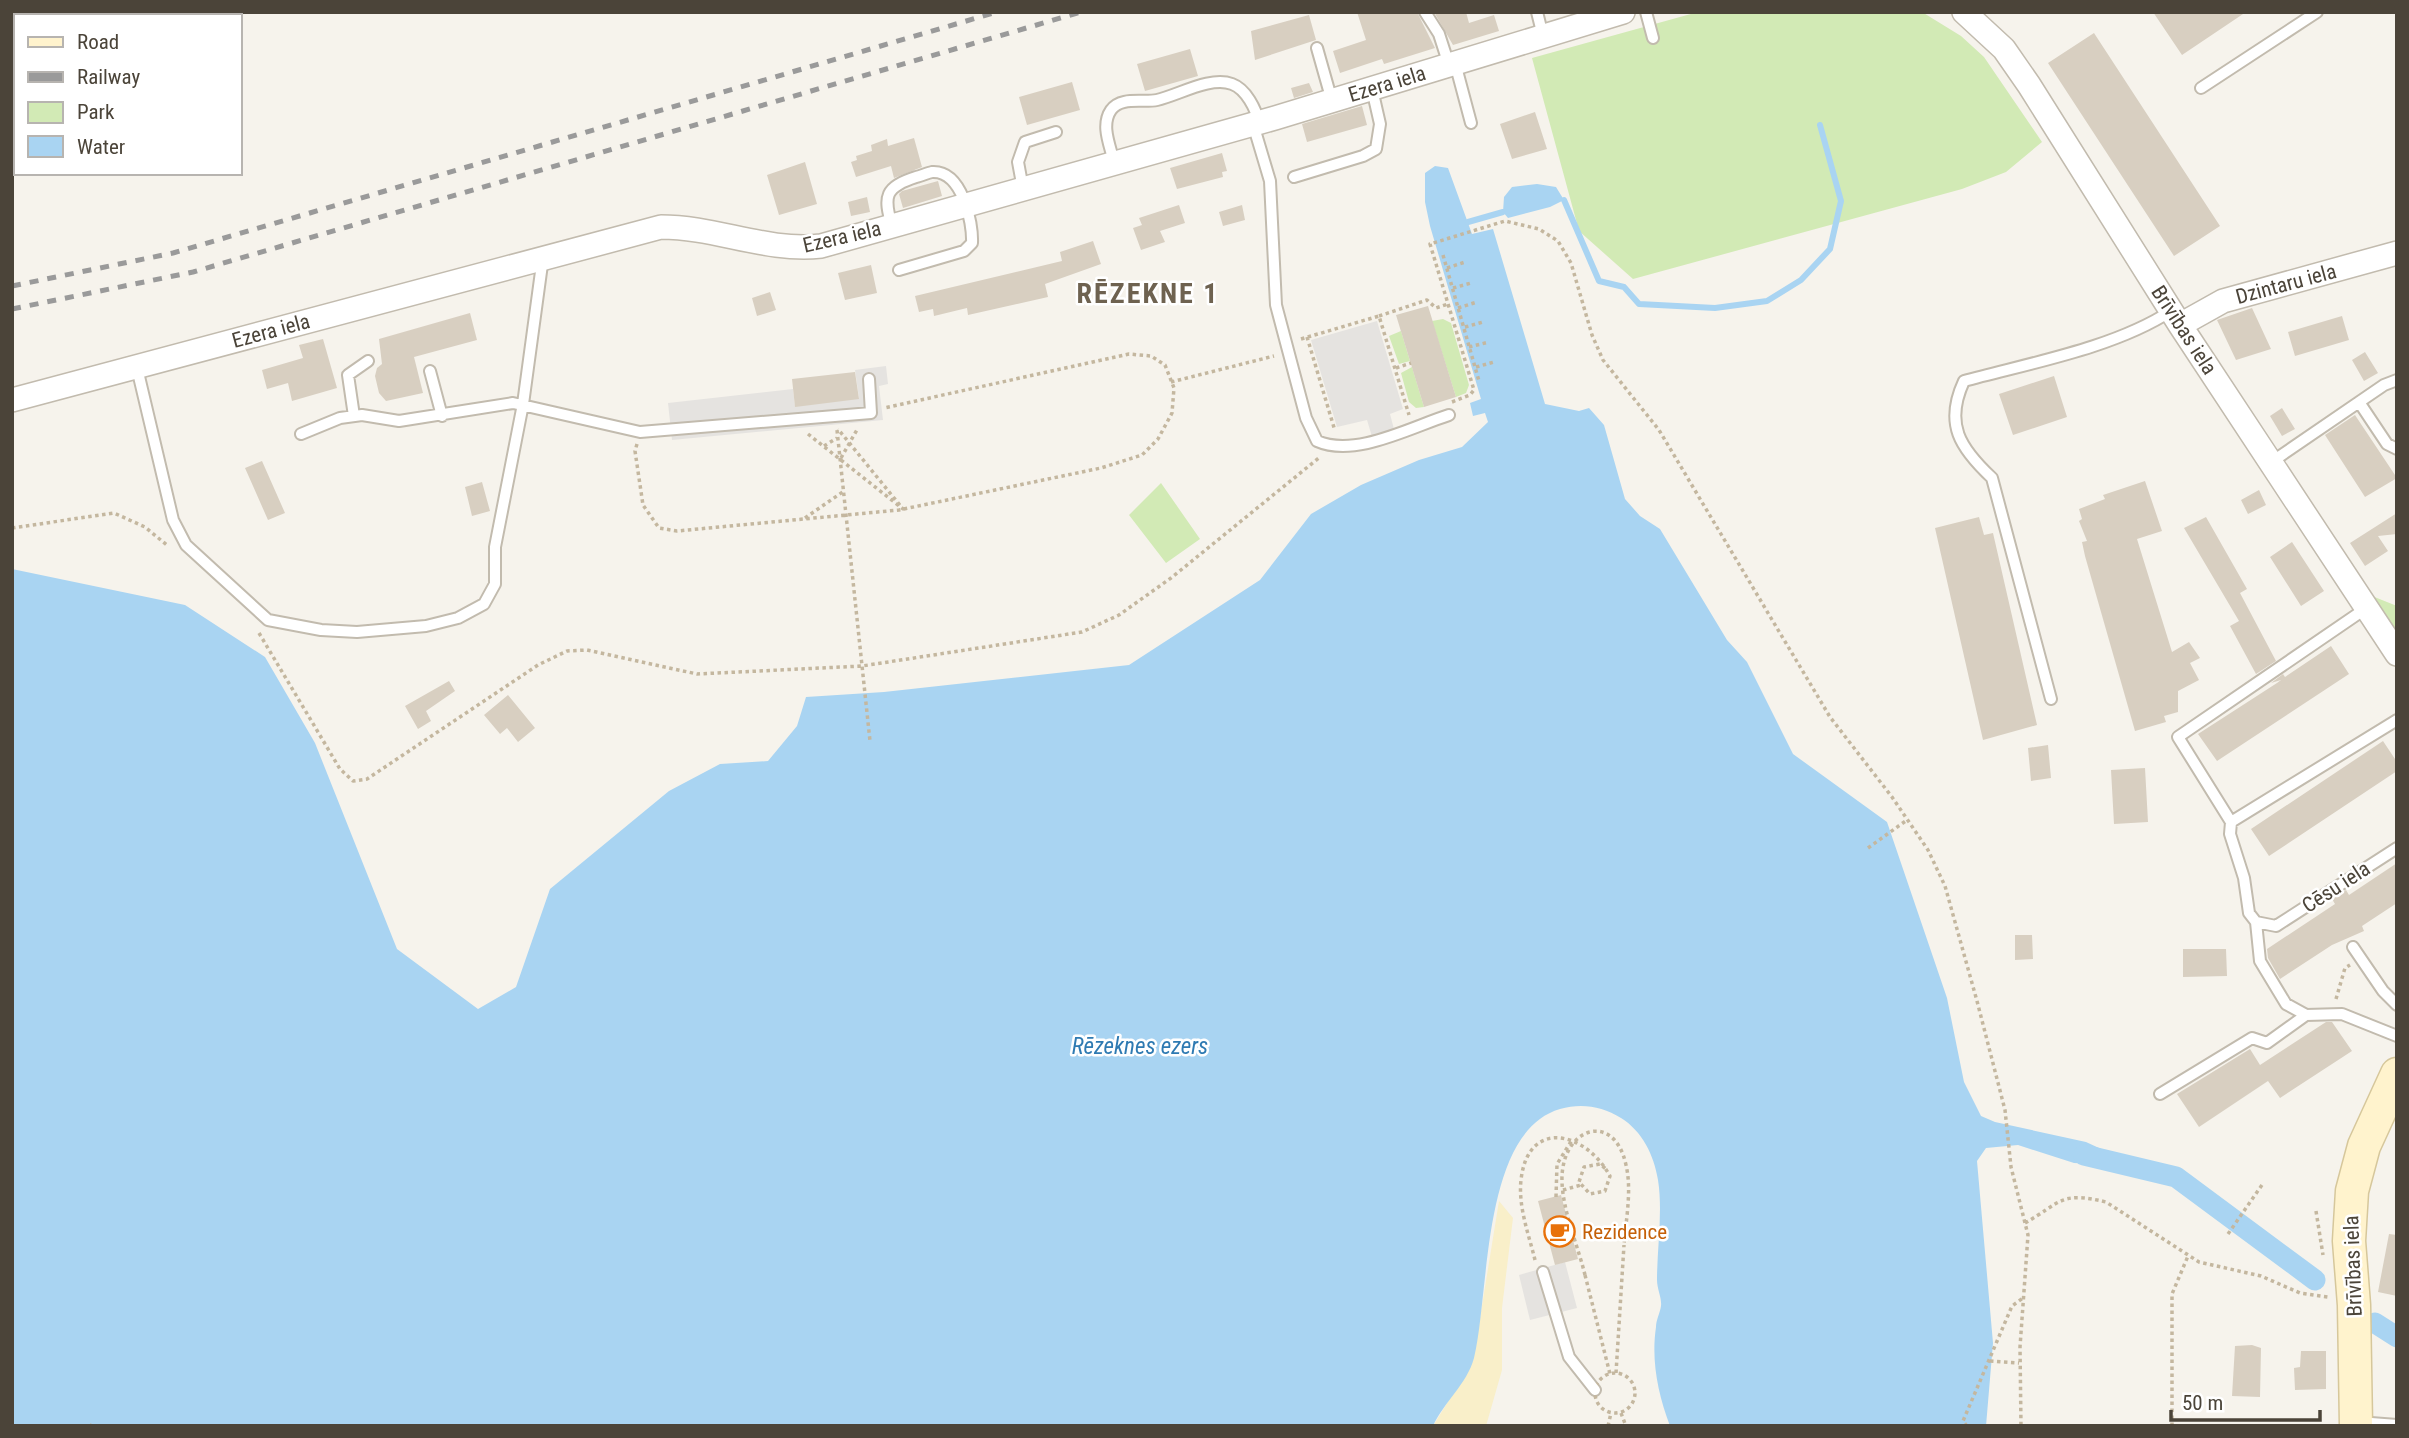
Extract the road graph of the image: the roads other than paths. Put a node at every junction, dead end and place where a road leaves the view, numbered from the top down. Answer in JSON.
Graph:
{"nodes":[{"id":1,"x":1425,"y":12,"type":"edge"},
{"id":2,"x":1537,"y":12,"type":"edge"},
{"id":3,"x":1623,"y":12,"type":"edge"},
{"id":4,"x":1646,"y":12,"type":"edge"},
{"id":5,"x":1964,"y":12,"type":"edge"},
{"id":6,"x":2316,"y":12,"type":"edge"},
{"id":7,"x":1543,"y":36,"type":"junction"},
{"id":8,"x":1653,"y":38,"type":"dead end"},
{"id":9,"x":1317,"y":48,"type":"dead end"},
{"id":10,"x":1452,"y":64,"type":"junction"},
{"id":11,"x":2201,"y":88,"type":"dead end"},
{"id":12,"x":1371,"y":89,"type":"junction"},
{"id":13,"x":1332,"y":101,"type":"junction"},
{"id":14,"x":1471,"y":123,"type":"dead end"},
{"id":15,"x":1256,"y":124,"type":"junction"},
{"id":16,"x":1056,"y":132,"type":"dead end"},
{"id":17,"x":1114,"y":163,"type":"junction"},
{"id":18,"x":1294,"y":177,"type":"dead end"},
{"id":19,"x":1023,"y":189,"type":"junction"},
{"id":20,"x":965,"y":205,"type":"junction"},
{"id":21,"x":892,"y":226,"type":"junction"},
{"id":22,"x":2397,"y":253,"type":"edge"},
{"id":23,"x":543,"y":257,"type":"junction"},
{"id":24,"x":899,"y":270,"type":"dead end"},
{"id":25,"x":2176,"y":318,"type":"junction"},
{"id":26,"x":368,"y":361,"type":"dead end"},
{"id":27,"x":137,"y":368,"type":"junction"},
{"id":28,"x":430,"y":371,"type":"dead end"},
{"id":29,"x":869,"y":379,"type":"dead end"},
{"id":30,"x":2397,"y":380,"type":"edge"},
{"id":31,"x":12,"y":400,"type":"edge"},
{"id":32,"x":2358,"y":402,"type":"junction"},
{"id":33,"x":523,"y":404,"type":"junction"},
{"id":34,"x":1449,"y":415,"type":"dead end"},
{"id":35,"x":354,"y":416,"type":"junction"},
{"id":36,"x":442,"y":416,"type":"junction"},
{"id":37,"x":301,"y":434,"type":"dead end"},
{"id":38,"x":2397,"y":450,"type":"edge"},
{"id":39,"x":2270,"y":463,"type":"junction"},
{"id":40,"x":2365,"y":609,"type":"junction"},
{"id":41,"x":2397,"y":654,"type":"edge"},
{"id":42,"x":2051,"y":699,"type":"dead end"},
{"id":43,"x":2397,"y":720,"type":"edge"},
{"id":44,"x":2231,"y":822,"type":"junction"},
{"id":45,"x":2397,"y":848,"type":"edge"},
{"id":46,"x":2256,"y":922,"type":"junction"},
{"id":47,"x":2353,"y":947,"type":"dead end"},
{"id":48,"x":2397,"y":1005,"type":"edge"},
{"id":49,"x":2306,"y":1015,"type":"junction"},
{"id":50,"x":2397,"y":1036,"type":"edge"},
{"id":51,"x":2397,"y":1074,"type":"edge"},
{"id":52,"x":2160,"y":1094,"type":"dead end"},
{"id":53,"x":1543,"y":1272,"type":"road end"},
{"id":54,"x":1595,"y":1390,"type":"dead end"},
{"id":55,"x":2356,"y":1424,"type":"edge"},
{"id":56,"x":2397,"y":1425,"type":"edge"}],
"edges":[{"from":1,"to":10,"type":"lane"},
{"from":2,"to":7,"type":"lane"},
{"from":3,"to":7,"type":"street","name":"Ezera iela"},
{"from":4,"to":8,"type":"lane"},
{"from":5,"to":25,"type":"street","name":"Brīvības iela"},
{"from":6,"to":11,"type":"lane"},
{"from":7,"to":10,"type":"street","name":"Ezera iela"},
{"from":9,"to":13,"type":"lane"},
{"from":10,"to":12,"type":"street","name":"Ezera iela"},
{"from":10,"to":14,"type":"lane"},
{"from":12,"to":13,"type":"street","name":"Ezera iela"},
{"from":12,"to":18,"type":"lane"},
{"from":13,"to":15,"type":"street","name":"Ezera iela"},
{"from":15,"to":17,"type":"street","name":"Ezera iela"},
{"from":15,"to":17,"type":"lane"},
{"from":15,"to":34,"type":"lane"},
{"from":16,"to":19,"type":"lane"},
{"from":17,"to":19,"type":"street","name":"Ezera iela"},
{"from":19,"to":20,"type":"street","name":"Ezera iela"},
{"from":20,"to":21,"type":"street","name":"Ezera iela"},
{"from":20,"to":21,"type":"lane"},
{"from":20,"to":24,"type":"lane"},
{"from":21,"to":23,"type":"street","name":"Ezera iela"},
{"from":22,"to":25,"type":"street","name":"Dzintaru iela"},
{"from":23,"to":27,"type":"street","name":"Ezera iela"},
{"from":23,"to":33,"type":"lane"},
{"from":25,"to":39,"type":"street","name":"Brīvības iela"},
{"from":25,"to":42,"type":"lane"},
{"from":26,"to":35,"type":"lane"},
{"from":27,"to":31,"type":"street","name":"Ezera iela"},
{"from":27,"to":33,"type":"lane"},
{"from":28,"to":36,"type":"lane"},
{"from":29,"to":33,"type":"lane"},
{"from":30,"to":32,"type":"lane"},
{"from":32,"to":38,"type":"lane"},
{"from":32,"to":39,"type":"lane"},
{"from":33,"to":36,"type":"lane"},
{"from":35,"to":36,"type":"lane"},
{"from":35,"to":37,"type":"lane"},
{"from":39,"to":40,"type":"street","name":"Brīvības iela"},
{"from":40,"to":41,"type":"street","name":"Brīvības iela"},
{"from":40,"to":44,"type":"lane"},
{"from":43,"to":44,"type":"lane"},
{"from":44,"to":46,"type":"lane"},
{"from":45,"to":46,"type":"lane","name":"Cēsu iela"},
{"from":46,"to":49,"type":"lane"},
{"from":47,"to":48,"type":"lane"},
{"from":49,"to":50,"type":"lane"},
{"from":49,"to":52,"type":"lane"},
{"from":51,"to":55,"type":"main road","name":"Brīvības iela"},
{"from":53,"to":54,"type":"lane"},
{"from":55,"to":56,"type":"lane"}]}
